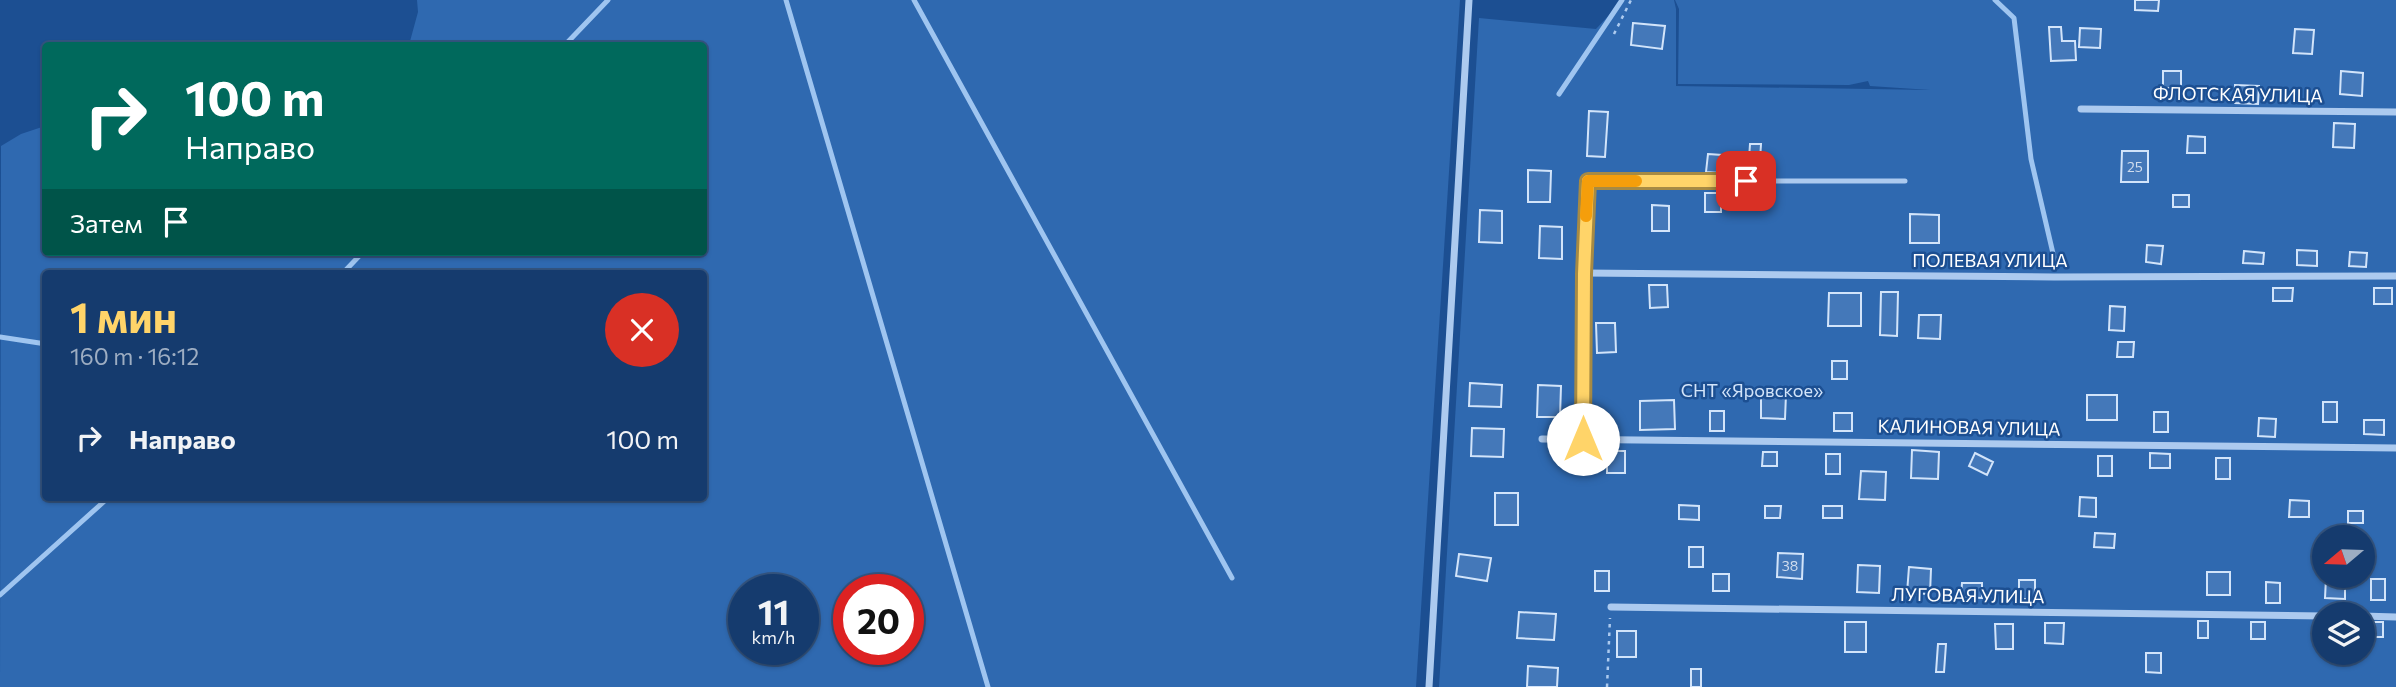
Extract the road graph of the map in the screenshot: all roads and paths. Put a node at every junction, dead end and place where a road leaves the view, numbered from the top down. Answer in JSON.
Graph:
{"nodes":[{"id":1,"x":1469,"y":0,"type":"edge"},
{"id":2,"x":1631,"y":0,"type":"edge"},
{"id":3,"x":1614,"y":34,"type":"dead end"},
{"id":4,"x":2081,"y":109,"type":"dead end"},
{"id":5,"x":2396,"y":112,"type":"edge"},
{"id":6,"x":1905,"y":181,"type":"dead end"},
{"id":7,"x":1584,"y":274,"type":"junction"},
{"id":8,"x":2396,"y":276,"type":"edge"},
{"id":9,"x":1542,"y":439,"type":"dead end"},
{"id":10,"x":1583,"y":439,"type":"junction"},
{"id":11,"x":2396,"y":448,"type":"edge"},
{"id":12,"x":1611,"y":607,"type":"joint"},
{"id":13,"x":2312,"y":616,"type":"edge"},
{"id":14,"x":2375,"y":616,"type":"edge"},
{"id":15,"x":2396,"y":617,"type":"edge"},
{"id":16,"x":1429,"y":687,"type":"edge"},
{"id":17,"x":1607,"y":687,"type":"edge"}],
"edges":[{"from":1,"to":16,"type":"street"},
{"from":2,"to":3,"type":"path"},
{"from":4,"to":5,"type":"street","name":"ФЛОТСКАЯ УЛИЦА"},
{"from":6,"to":7,"type":"lane"},
{"from":7,"to":8,"type":"street","name":"ПОЛЕВАЯ УЛИЦА"},
{"from":7,"to":10,"type":"lane"},
{"from":9,"to":10,"type":"street","name":"КАЛИНОВАЯ УЛИЦА"},
{"from":10,"to":11,"type":"street","name":"КАЛИНОВАЯ УЛИЦА"},
{"from":12,"to":13,"type":"street","name":"ЛУГОВАЯ УЛИЦА"},
{"from":12,"to":17,"type":"path"},
{"from":14,"to":15,"type":"street"}]}
